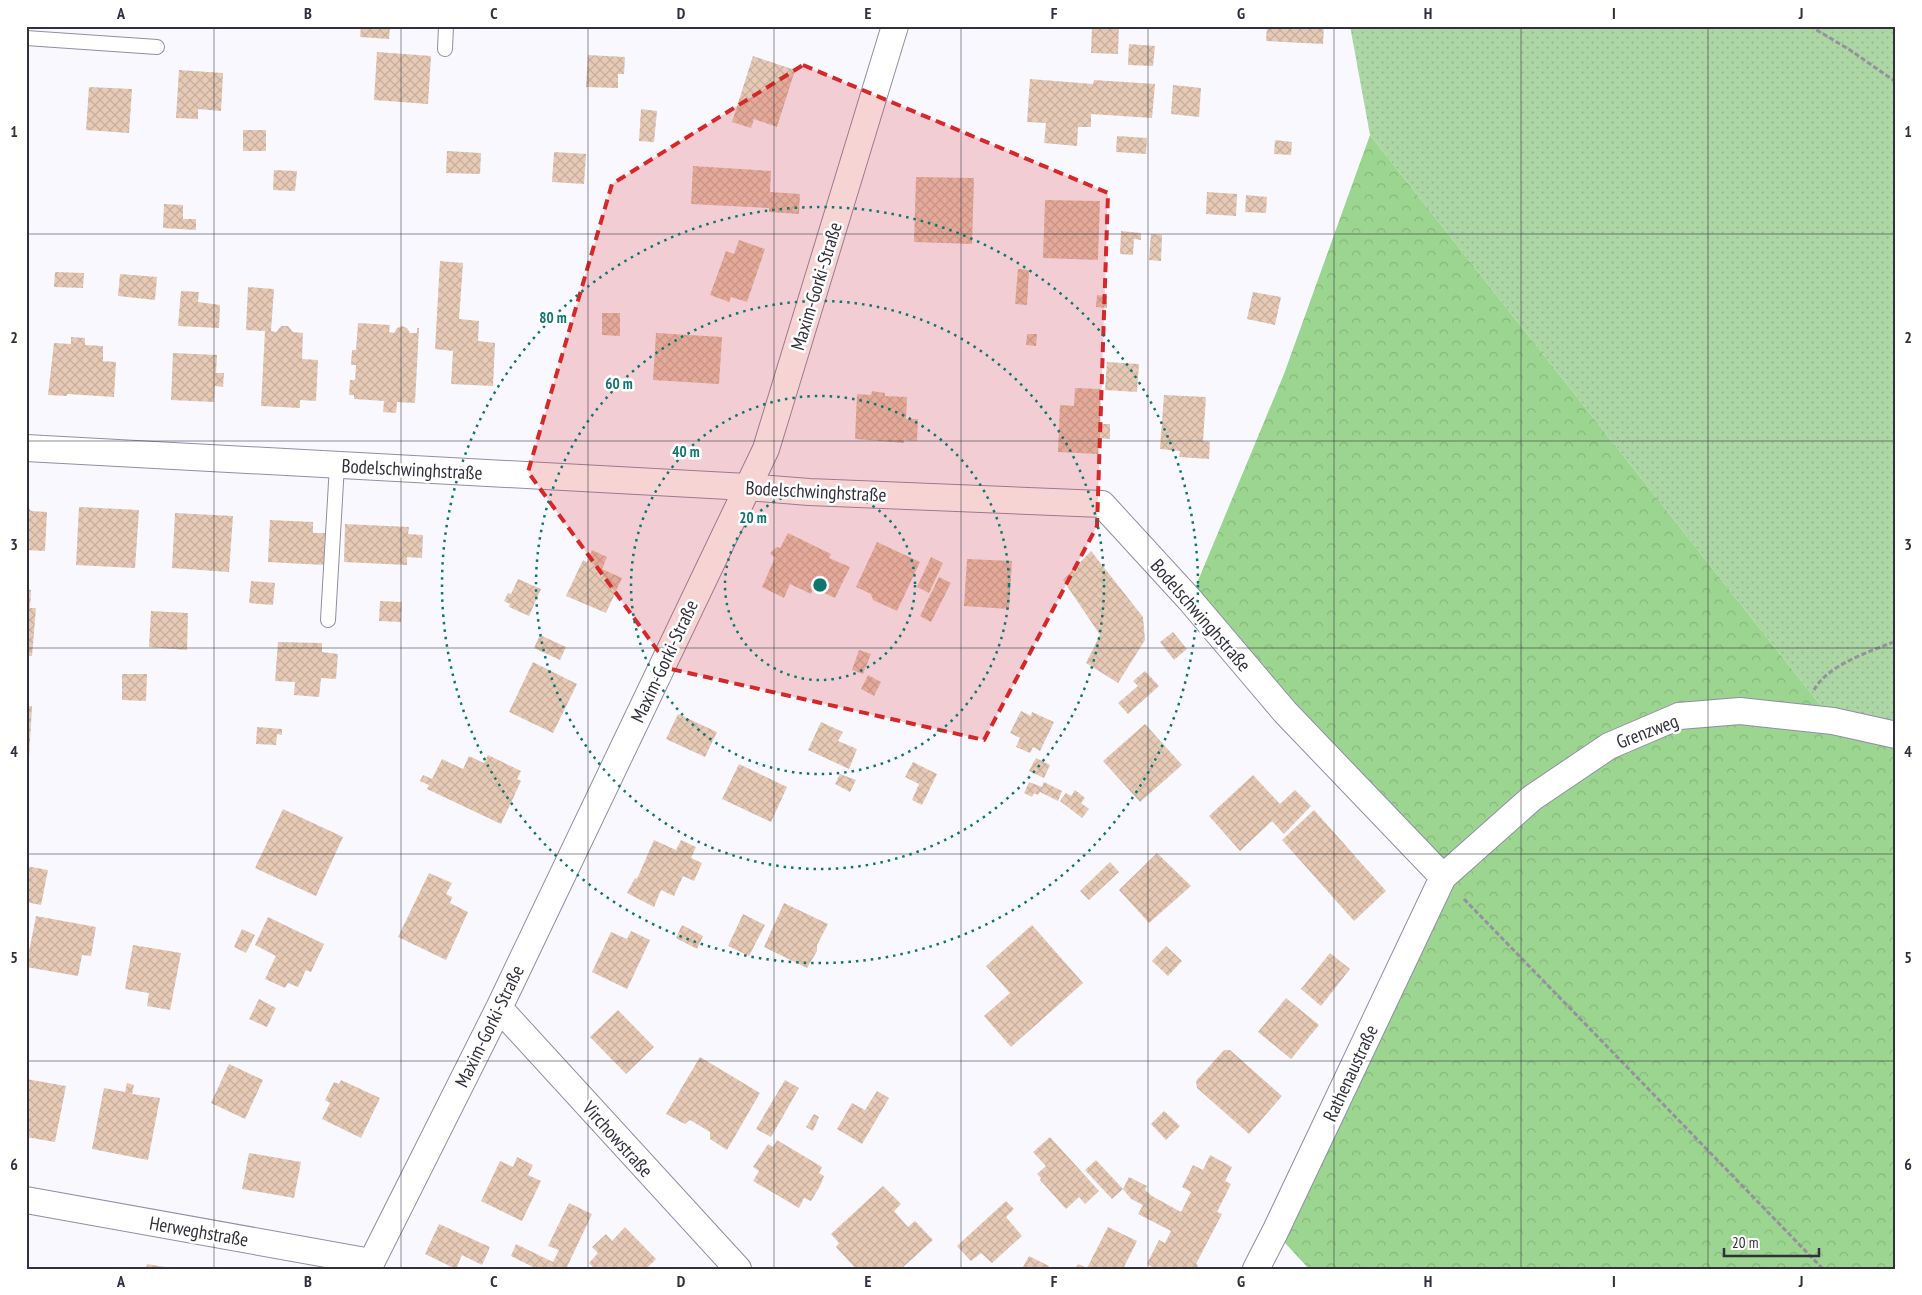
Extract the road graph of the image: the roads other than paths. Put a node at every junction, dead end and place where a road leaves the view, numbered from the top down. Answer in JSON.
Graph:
{"nodes":[{"id":1,"x":446,"y":26,"type":"edge"},
{"id":2,"x":895,"y":26,"type":"edge"},
{"id":3,"x":26,"y":38,"type":"edge"},
{"id":4,"x":157,"y":47,"type":"dead end"},
{"id":5,"x":445,"y":49,"type":"dead end"},
{"id":6,"x":26,"y":448,"type":"edge"},
{"id":7,"x":337,"y":465,"type":"junction"},
{"id":8,"x":747,"y":487,"type":"junction"},
{"id":9,"x":328,"y":620,"type":"dead end"},
{"id":10,"x":1896,"y":735,"type":"edge"},
{"id":11,"x":1443,"y":877,"type":"junction"},
{"id":12,"x":499,"y":1008,"type":"junction"},
{"id":13,"x":26,"y":1200,"type":"edge"},
{"id":14,"x":369,"y":1265,"type":"edge"},
{"id":15,"x":738,"y":1269,"type":"edge"},
{"id":16,"x":1256,"y":1269,"type":"edge"}],
"edges":[{"from":1,"to":5,"type":"lane"},
{"from":2,"to":8,"type":"street","name":"Maxim-Gorki-Straße"},
{"from":3,"to":4,"type":"lane"},
{"from":6,"to":7,"type":"street","name":"Bodelschwinghstraße"},
{"from":7,"to":8,"type":"street","name":"Bodelschwinghstraße"},
{"from":7,"to":9,"type":"lane"},
{"from":8,"to":11,"type":"street","name":"Bodelschwinghstraße"},
{"from":8,"to":12,"type":"street","name":"Maxim-Gorki-Straße"},
{"from":10,"to":11,"type":"street","name":"Grenzweg"},
{"from":11,"to":16,"type":"street","name":"Rathenaustraße"},
{"from":12,"to":14,"type":"street","name":"Maxim-Gorki-Straße"},
{"from":12,"to":15,"type":"street","name":"Virchowstraße"},
{"from":13,"to":14,"type":"street","name":"Herweghstraße"}]}
